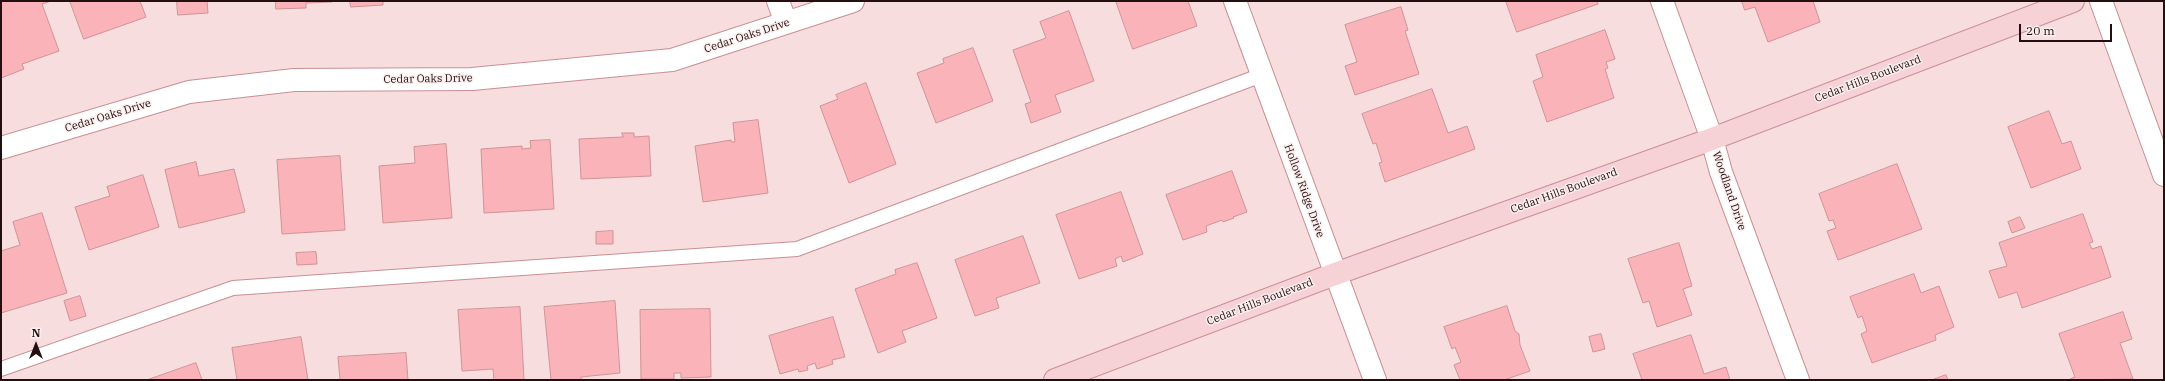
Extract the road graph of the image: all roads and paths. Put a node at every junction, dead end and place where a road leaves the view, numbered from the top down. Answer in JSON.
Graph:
{"nodes":[{"id":1,"x":778,"y":1,"type":"edge"},
{"id":2,"x":853,"y":1,"type":"edge"},
{"id":3,"x":1235,"y":1,"type":"edge"},
{"id":4,"x":1662,"y":1,"type":"edge"},
{"id":5,"x":2072,"y":1,"type":"edge"},
{"id":6,"x":2101,"y":1,"type":"edge"},
{"id":7,"x":786,"y":23,"type":"junction"},
{"id":8,"x":1262,"y":75,"type":"junction"},
{"id":9,"x":1712,"y":139,"type":"junction"},
{"id":10,"x":1,"y":148,"type":"edge"},
{"id":11,"x":2164,"y":175,"type":"edge"},
{"id":12,"x":1335,"y":274,"type":"junction"},
{"id":13,"x":1,"y":369,"type":"edge"},
{"id":14,"x":1055,"y":380,"type":"edge"},
{"id":15,"x":1375,"y":380,"type":"edge"},
{"id":16,"x":1798,"y":380,"type":"edge"}],
"edges":[{"from":1,"to":7,"type":"street"},
{"from":2,"to":7,"type":"street","name":"Cedar Oaks Drive"},
{"from":3,"to":8,"type":"street","name":"Hollow Ridge Drive"},
{"from":4,"to":9,"type":"street","name":"Woodland Drive"},
{"from":5,"to":9,"type":"street","name":"Cedar Hills Boulevard"},
{"from":6,"to":11,"type":"street"},
{"from":7,"to":10,"type":"street","name":"Cedar Oaks Drive"},
{"from":8,"to":12,"type":"street","name":"Hollow Ridge Drive"},
{"from":8,"to":13,"type":"lane"},
{"from":9,"to":12,"type":"street","name":"Cedar Hills Boulevard"},
{"from":9,"to":16,"type":"street","name":"Woodland Drive"},
{"from":12,"to":14,"type":"street","name":"Cedar Hills Boulevard"},
{"from":12,"to":15,"type":"street","name":"Hollow Ridge Drive"}]}
